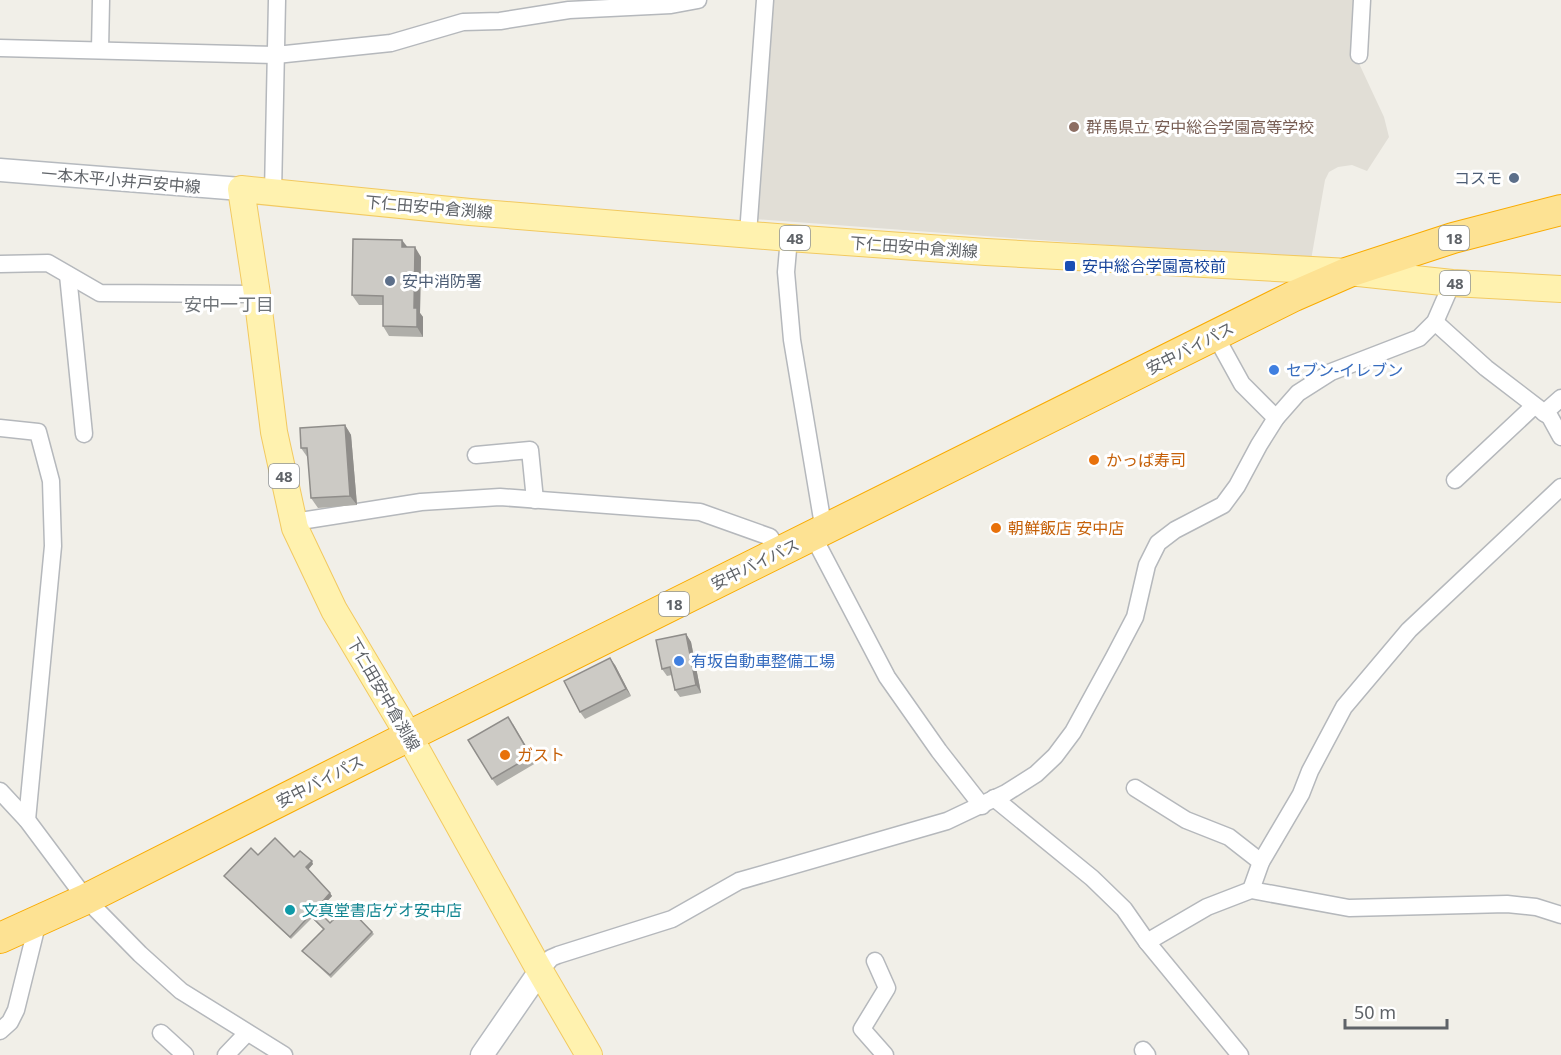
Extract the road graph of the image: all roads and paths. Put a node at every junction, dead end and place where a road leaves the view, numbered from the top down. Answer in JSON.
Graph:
{"nodes":[{"id":1,"x":101,"y":0,"type":"edge"},
{"id":2,"x":277,"y":0,"type":"edge"},
{"id":3,"x":698,"y":0,"type":"edge"},
{"id":4,"x":765,"y":0,"type":"edge"},
{"id":5,"x":1362,"y":0,"type":"edge"},
{"id":6,"x":0,"y":48,"type":"edge"},
{"id":7,"x":100,"y":50,"type":"junction"},
{"id":8,"x":276,"y":55,"type":"junction"},
{"id":9,"x":1359,"y":55,"type":"dead end"},
{"id":10,"x":0,"y":170,"type":"edge"},
{"id":11,"x":242,"y":189,"type":"junction"},
{"id":12,"x":273,"y":192,"type":"junction"},
{"id":13,"x":1561,"y":210,"type":"edge"},
{"id":14,"x":748,"y":234,"type":"junction"},
{"id":15,"x":789,"y":238,"type":"junction"},
{"id":16,"x":0,"y":264,"type":"edge"},
{"id":17,"x":1350,"y":272,"type":"junction"},
{"id":18,"x":68,"y":275,"type":"junction"},
{"id":19,"x":1452,"y":283,"type":"junction"},
{"id":20,"x":1561,"y":290,"type":"edge"},
{"id":21,"x":257,"y":294,"type":"junction"},
{"id":22,"x":1435,"y":322,"type":"junction"},
{"id":23,"x":1215,"y":335,"type":"junction"},
{"id":24,"x":1561,"y":398,"type":"edge"},
{"id":25,"x":1539,"y":410,"type":"junction"},
{"id":26,"x":1276,"y":418,"type":"junction"},
{"id":27,"x":0,"y":428,"type":"edge"},
{"id":28,"x":84,"y":434,"type":"dead end"},
{"id":29,"x":1561,"y":437,"type":"edge"},
{"id":30,"x":476,"y":455,"type":"dead end"},
{"id":31,"x":1455,"y":480,"type":"dead end"},
{"id":32,"x":1561,"y":487,"type":"edge"},
{"id":33,"x":535,"y":500,"type":"junction"},
{"id":34,"x":294,"y":522,"type":"junction"},
{"id":35,"x":818,"y":533,"type":"junction"},
{"id":36,"x":779,"y":553,"type":"junction"},
{"id":37,"x":410,"y":736,"type":"junction"},
{"id":38,"x":1135,"y":788,"type":"dead end"},
{"id":39,"x":0,"y":791,"type":"edge"},
{"id":40,"x":988,"y":802,"type":"junction"},
{"id":41,"x":27,"y":820,"type":"junction"},
{"id":42,"x":1261,"y":862,"type":"junction"},
{"id":43,"x":1251,"y":890,"type":"junction"},
{"id":44,"x":86,"y":899,"type":"junction"},
{"id":45,"x":1561,"y":915,"type":"edge"},
{"id":46,"x":38,"y":921,"type":"junction"},
{"id":47,"x":0,"y":938,"type":"edge"},
{"id":48,"x":1146,"y":942,"type":"junction"},
{"id":49,"x":875,"y":961,"type":"dead end"},
{"id":50,"x":540,"y":971,"type":"junction"},
{"id":51,"x":0,"y":1031,"type":"edge"},
{"id":52,"x":161,"y":1033,"type":"dead end"},
{"id":53,"x":247,"y":1033,"type":"junction"},
{"id":54,"x":185,"y":1055,"type":"edge"},
{"id":55,"x":226,"y":1055,"type":"edge"},
{"id":56,"x":284,"y":1055,"type":"edge"},
{"id":57,"x":482,"y":1055,"type":"edge"},
{"id":58,"x":589,"y":1055,"type":"edge"},
{"id":59,"x":885,"y":1055,"type":"edge"},
{"id":60,"x":1240,"y":1055,"type":"edge"}],
"edges":[{"from":1,"to":7,"type":"street"},
{"from":2,"to":8,"type":"street"},
{"from":3,"to":8,"type":"street"},
{"from":4,"to":14,"type":"street"},
{"from":5,"to":9,"type":"street"},
{"from":6,"to":7,"type":"street"},
{"from":7,"to":8,"type":"street"},
{"from":8,"to":12,"type":"street"},
{"from":10,"to":11,"type":"main road","name":"一本木平小井戸安中線"},
{"from":11,"to":12,"type":"main road","name":"下仁田安中倉渕線","number":"48"},
{"from":11,"to":21,"type":"main road","name":"下仁田安中倉渕線","number":"48"},
{"from":12,"to":14,"type":"main road","name":"下仁田安中倉渕線","number":"48"},
{"from":13,"to":17,"type":"highway","number":"18"},
{"from":14,"to":15,"type":"main road","name":"下仁田安中倉渕線","number":"48"},
{"from":15,"to":17,"type":"main road","name":"下仁田安中倉渕線","number":"48"},
{"from":15,"to":35,"type":"street"},
{"from":16,"to":18,"type":"street"},
{"from":17,"to":19,"type":"main road","name":"下仁田安中倉渕線","number":"48"},
{"from":17,"to":23,"type":"highway","name":"安中バイパス","number":"18"},
{"from":18,"to":21,"type":"street"},
{"from":18,"to":28,"type":"street"},
{"from":19,"to":20,"type":"main road","name":"下仁田安中倉渕線","number":"48"},
{"from":19,"to":22,"type":"street"},
{"from":21,"to":34,"type":"main road","name":"下仁田安中倉渕線","number":"48"},
{"from":22,"to":25,"type":"street"},
{"from":22,"to":26,"type":"street"},
{"from":23,"to":26,"type":"street"},
{"from":23,"to":35,"type":"highway","name":"安中バイパス","number":"18"},
{"from":24,"to":25,"type":"street"},
{"from":25,"to":29,"type":"street"},
{"from":25,"to":31,"type":"street"},
{"from":26,"to":40,"type":"street"},
{"from":27,"to":41,"type":"street"},
{"from":30,"to":33,"type":"street"},
{"from":32,"to":42,"type":"street"},
{"from":33,"to":34,"type":"street"},
{"from":33,"to":36,"type":"street"},
{"from":34,"to":37,"type":"main road","name":"下仁田安中倉渕線","number":"48"},
{"from":35,"to":36,"type":"highway","name":"安中バイパス","number":"18"},
{"from":35,"to":40,"type":"street"},
{"from":36,"to":37,"type":"highway","name":"安中バイパス","number":"18"},
{"from":37,"to":44,"type":"highway","name":"安中バイパス","number":"18"},
{"from":37,"to":50,"type":"main road","name":"下仁田安中倉渕線","number":"48"},
{"from":38,"to":42,"type":"street"},
{"from":39,"to":41,"type":"street"},
{"from":40,"to":48,"type":"street"},
{"from":40,"to":50,"type":"street"},
{"from":41,"to":44,"type":"street"},
{"from":42,"to":43,"type":"street"},
{"from":43,"to":45,"type":"street"},
{"from":43,"to":48,"type":"street"},
{"from":44,"to":46,"type":"highway","name":"安中バイパス","number":"18"},
{"from":44,"to":53,"type":"street"},
{"from":46,"to":47,"type":"highway","name":"安中バイパス","number":"18"},
{"from":46,"to":51,"type":"street"},
{"from":48,"to":60,"type":"street"},
{"from":49,"to":59,"type":"street"},
{"from":50,"to":57,"type":"main road"},
{"from":50,"to":58,"type":"main road","name":"下仁田安中倉渕線","number":"48"},
{"from":52,"to":54,"type":"street"},
{"from":53,"to":55,"type":"street"},
{"from":53,"to":56,"type":"street"}]}
